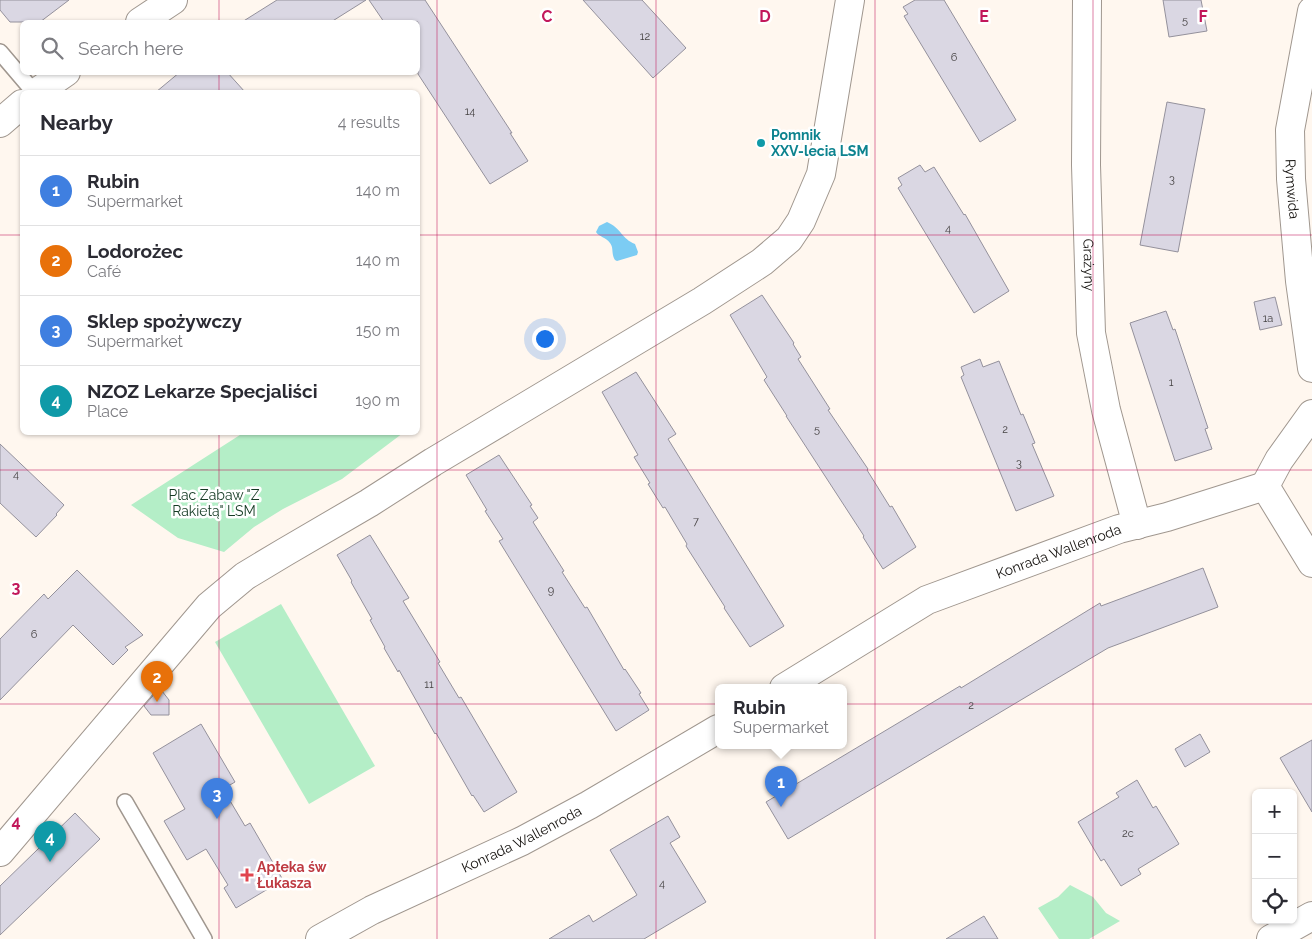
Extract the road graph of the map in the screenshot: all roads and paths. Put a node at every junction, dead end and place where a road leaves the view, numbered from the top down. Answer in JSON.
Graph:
{"nodes":[{"id":1,"x":173,"y":0,"type":"edge"},
{"id":2,"x":850,"y":0,"type":"edge"},
{"id":3,"x":1086,"y":0,"type":"edge"},
{"id":4,"x":1312,"y":11,"type":"edge"},
{"id":5,"x":143,"y":20,"type":"edge"},
{"id":6,"x":0,"y":52,"type":"edge"},
{"id":7,"x":20,"y":74,"type":"edge"},
{"id":8,"x":21,"y":75,"type":"edge"},
{"id":9,"x":62,"y":75,"type":"edge"},
{"id":10,"x":34,"y":90,"type":"edge"},
{"id":11,"x":39,"y":90,"type":"edge"},
{"id":12,"x":20,"y":106,"type":"edge"},
{"id":13,"x":0,"y":123,"type":"edge"},
{"id":14,"x":1312,"y":368,"type":"edge"},
{"id":15,"x":1312,"y":414,"type":"edge"},
{"id":16,"x":1265,"y":486,"type":"junction"},
{"id":17,"x":1137,"y":525,"type":"junction"},
{"id":18,"x":1312,"y":563,"type":"edge"},
{"id":19,"x":790,"y":684,"type":"edge"},
{"id":20,"x":715,"y":731,"type":"edge"},
{"id":21,"x":125,"y":802,"type":"dead end"},
{"id":22,"x":0,"y":852,"type":"edge"},
{"id":23,"x":1312,"y":916,"type":"edge"},
{"id":24,"x":204,"y":939,"type":"edge"},
{"id":25,"x":320,"y":939,"type":"edge"},
{"id":26,"x":1271,"y":939,"type":"edge"}],
"edges":[{"from":1,"to":5,"type":"street"},
{"from":2,"to":22,"type":"street"},
{"from":3,"to":17,"type":"street","name":"Grażyny"},
{"from":4,"to":14,"type":"street","name":"Rymwida"},
{"from":6,"to":7,"type":"lane"},
{"from":8,"to":10,"type":"lane"},
{"from":9,"to":11,"type":"street"},
{"from":12,"to":13,"type":"street"},
{"from":15,"to":16,"type":"street"},
{"from":16,"to":17,"type":"street","name":"Konrada Wallenroda"},
{"from":16,"to":18,"type":"street"},
{"from":17,"to":19,"type":"street","name":"Konrada Wallenroda"},
{"from":20,"to":25,"type":"street","name":"Konrada Wallenroda"},
{"from":21,"to":24,"type":"lane"},
{"from":23,"to":26,"type":"street"}]}
